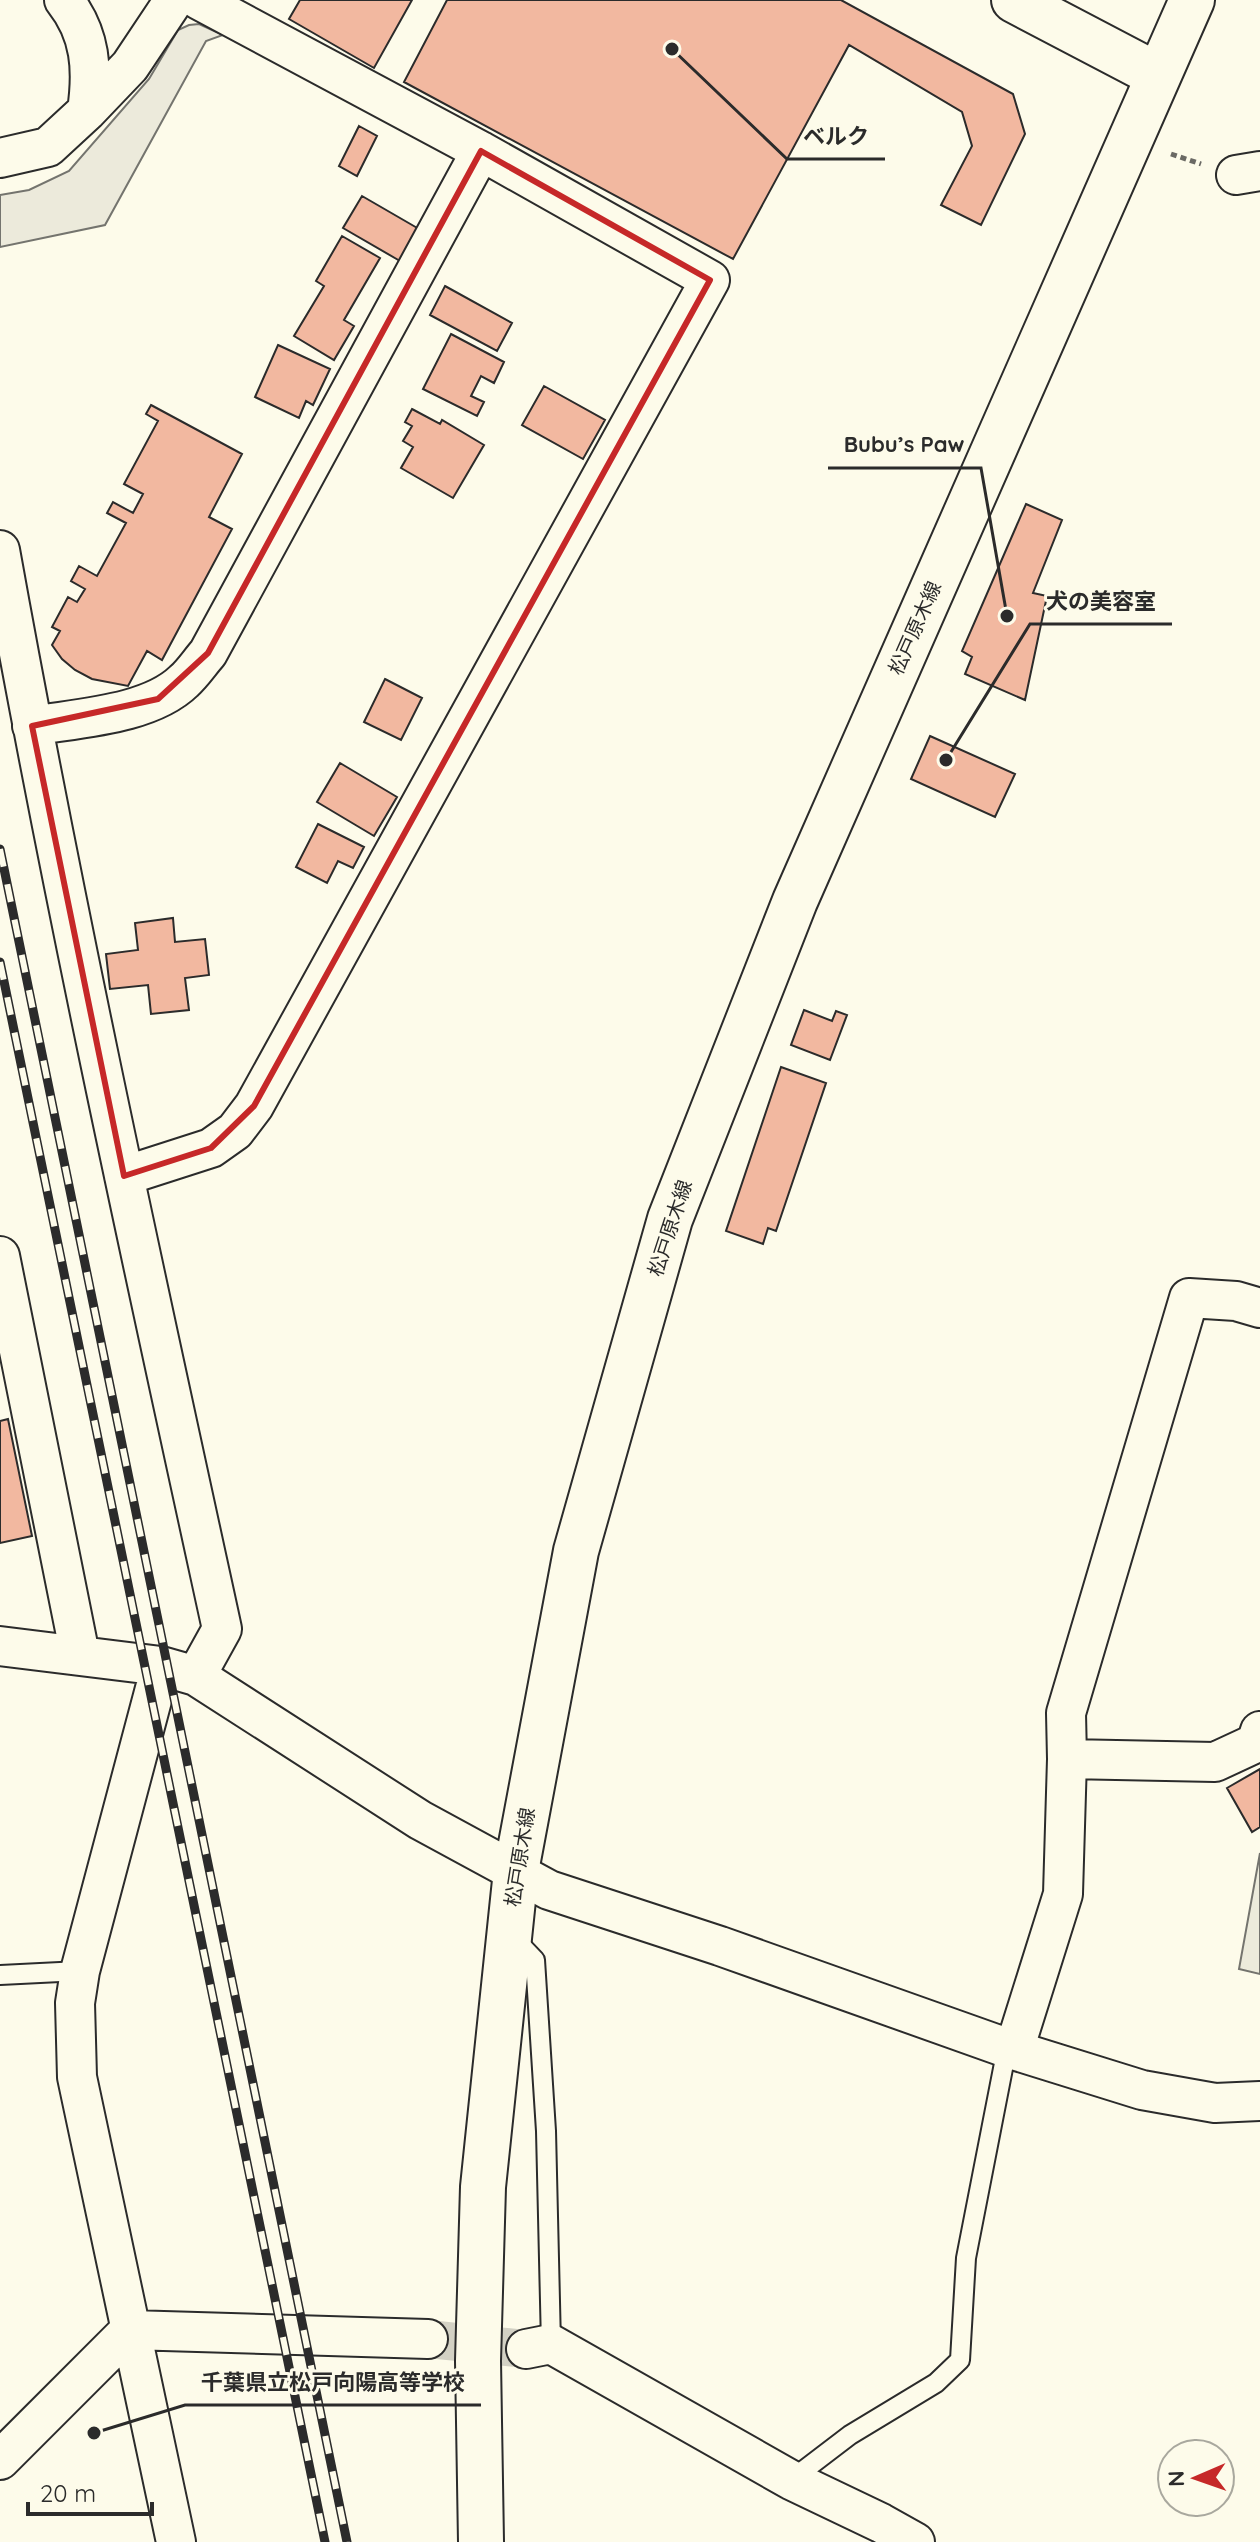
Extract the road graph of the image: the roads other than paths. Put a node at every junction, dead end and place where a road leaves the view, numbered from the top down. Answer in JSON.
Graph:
{"nodes":[{"id":1,"x":64,"y":0,"type":"edge"},
{"id":2,"x":174,"y":0,"type":"edge"},
{"id":3,"x":199,"y":0,"type":"edge"},
{"id":4,"x":1014,"y":0,"type":"edge"},
{"id":5,"x":1192,"y":0,"type":"edge"},
{"id":6,"x":1157,"y":75,"type":"junction"},
{"id":7,"x":87,"y":111,"type":"junction"},
{"id":8,"x":481,"y":151,"type":"junction"},
{"id":9,"x":0,"y":158,"type":"edge"},
{"id":10,"x":0,"y":550,"type":"edge"},
{"id":11,"x":32,"y":726,"type":"junction"},
{"id":12,"x":124,"y":1176,"type":"junction"},
{"id":13,"x":0,"y":1256,"type":"edge"},
{"id":14,"x":1260,"y":1308,"type":"edge"},
{"id":15,"x":13,"y":1385,"type":"edge"},
{"id":16,"x":0,"y":1646,"type":"edge"},
{"id":17,"x":80,"y":1655,"type":"junction"},
{"id":18,"x":179,"y":1671,"type":"junction"},
{"id":19,"x":1260,"y":1731,"type":"edge"},
{"id":20,"x":1067,"y":1759,"type":"junction"},
{"id":21,"x":516,"y":1871,"type":"junction"},
{"id":22,"x":510,"y":1933,"type":"junction"},
{"id":23,"x":80,"y":1971,"type":"junction"},
{"id":24,"x":0,"y":1975,"type":"edge"},
{"id":25,"x":1010,"y":2049,"type":"junction"},
{"id":26,"x":1260,"y":2101,"type":"edge"},
{"id":27,"x":130,"y":2330,"type":"junction"},
{"id":28,"x":428,"y":2339,"type":"tunnel mouth"},
{"id":29,"x":539,"y":2346,"type":"joint"},
{"id":30,"x":0,"y":2460,"type":"edge"},
{"id":31,"x":791,"y":2480,"type":"junction"},
{"id":32,"x":176,"y":2542,"type":"edge"},
{"id":33,"x":481,"y":2542,"type":"edge"},
{"id":34,"x":915,"y":2542,"type":"edge"}],
"edges":[{"from":1,"to":7,"type":"street"},
{"from":2,"to":7,"type":"street"},
{"from":3,"to":8,"type":"street"},
{"from":4,"to":6,"type":"main road"},
{"from":5,"to":6,"type":"main road","name":"松戸原木線"},
{"from":6,"to":21,"type":"main road","name":"松戸原木線"},
{"from":7,"to":9,"type":"street"},
{"from":8,"to":11,"type":"street"},
{"from":8,"to":12,"type":"street"},
{"from":10,"to":11,"type":"street"},
{"from":11,"to":12,"type":"street"},
{"from":12,"to":18,"type":"street"},
{"from":13,"to":15,"type":"street"},
{"from":14,"to":20,"type":"street"},
{"from":15,"to":17,"type":"street"},
{"from":16,"to":17,"type":"street"},
{"from":17,"to":18,"type":"street"},
{"from":18,"to":21,"type":"street"},
{"from":18,"to":23,"type":"street"},
{"from":19,"to":20,"type":"street"},
{"from":20,"to":25,"type":"street"},
{"from":21,"to":22,"type":"main road","name":"松戸原木線"},
{"from":21,"to":25,"type":"street"},
{"from":22,"to":29,"type":"lane"},
{"from":22,"to":33,"type":"main road","name":"松戸原木線"},
{"from":23,"to":24,"type":"lane"},
{"from":23,"to":27,"type":"street"},
{"from":25,"to":26,"type":"street"},
{"from":25,"to":31,"type":"lane"},
{"from":27,"to":28,"type":"street"},
{"from":27,"to":30,"type":"street"},
{"from":27,"to":32,"type":"street"},
{"from":29,"to":31,"type":"street"},
{"from":31,"to":34,"type":"street"}]}
